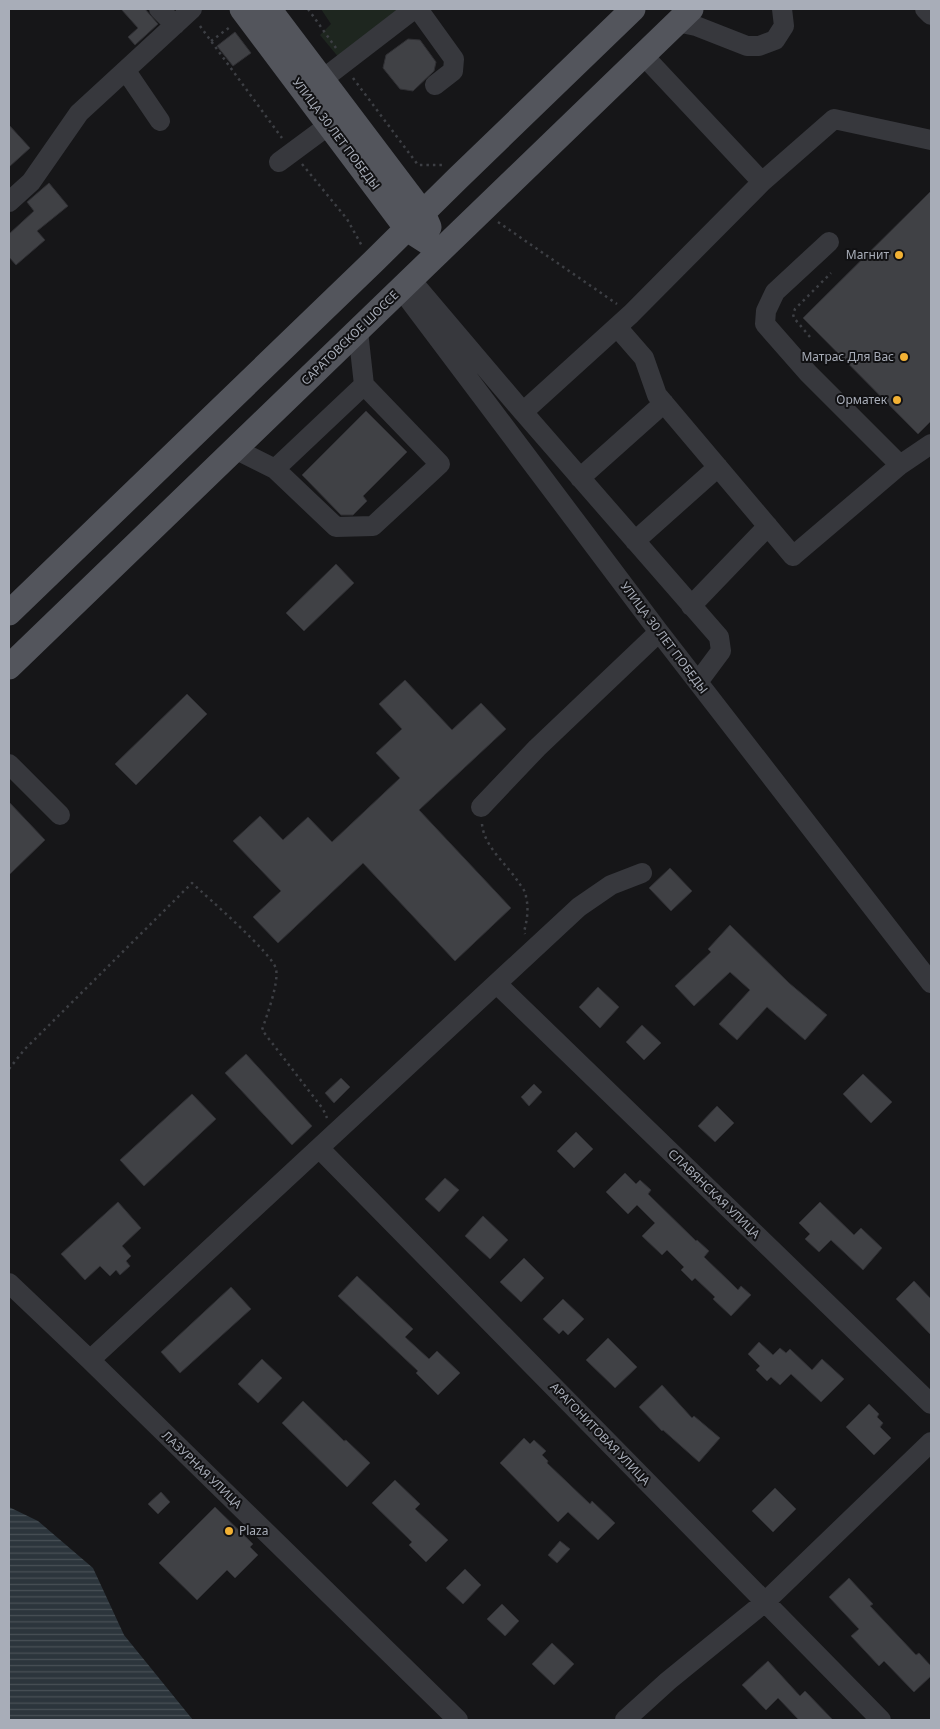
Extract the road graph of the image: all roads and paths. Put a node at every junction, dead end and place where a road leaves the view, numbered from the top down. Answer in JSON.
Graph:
{"nodes":[{"id":1,"x":159,"y":9,"type":"edge"},
{"id":2,"x":242,"y":9,"type":"edge"},
{"id":3,"x":269,"y":9,"type":"edge"},
{"id":4,"x":308,"y":9,"type":"edge"},
{"id":5,"x":414,"y":9,"type":"edge"},
{"id":6,"x":418,"y":9,"type":"edge"},
{"id":7,"x":633,"y":9,"type":"edge"},
{"id":8,"x":782,"y":9,"type":"edge"},
{"id":9,"x":925,"y":9,"type":"edge"},
{"id":10,"x":190,"y":10,"type":"edge"},
{"id":11,"x":684,"y":15,"type":"edge"},
{"id":12,"x":931,"y":15,"type":"edge"},
{"id":13,"x":175,"y":25,"type":"junction"},
{"id":14,"x":643,"y":55,"type":"junction"},
{"id":15,"x":346,"y":61,"type":"junction"},
{"id":16,"x":126,"y":71,"type":"junction"},
{"id":17,"x":322,"y":80,"type":"junction"},
{"id":18,"x":435,"y":85,"type":"dead end"},
{"id":19,"x":160,"y":121,"type":"dead end"},
{"id":20,"x":329,"y":125,"type":"junction"},
{"id":21,"x":931,"y":140,"type":"edge"},
{"id":22,"x":286,"y":157,"type":"junction"},
{"id":23,"x":445,"y":164,"type":"dead end"},
{"id":24,"x":762,"y":182,"type":"junction"},
{"id":25,"x":9,"y":202,"type":"edge"},
{"id":26,"x":415,"y":221,"type":"junction"},
{"id":27,"x":497,"y":221,"type":"dead end"},
{"id":28,"x":829,"y":242,"type":"dead end"},
{"id":29,"x":363,"y":248,"type":"dead end"},
{"id":30,"x":440,"y":250,"type":"junction"},
{"id":31,"x":831,"y":273,"type":"dead end"},
{"id":32,"x":406,"y":285,"type":"junction"},
{"id":33,"x":624,"y":320,"type":"junction"},
{"id":34,"x":358,"y":331,"type":"junction"},
{"id":35,"x":810,"y":337,"type":"dead end"},
{"id":36,"x":364,"y":385,"type":"junction"},
{"id":37,"x":664,"y":403,"type":"junction"},
{"id":38,"x":523,"y":412,"type":"junction"},
{"id":39,"x":931,"y":444,"type":"edge"},
{"id":40,"x":236,"y":449,"type":"junction"},
{"id":41,"x":900,"y":465,"type":"junction"},
{"id":42,"x":718,"y":467,"type":"junction"},
{"id":43,"x":275,"y":469,"type":"junction"},
{"id":44,"x":580,"y":478,"type":"junction"},
{"id":45,"x":768,"y":526,"type":"junction"},
{"id":46,"x":635,"y":541,"type":"junction"},
{"id":47,"x":691,"y":606,"type":"junction"},
{"id":48,"x":9,"y":613,"type":"edge"},
{"id":49,"x":659,"y":632,"type":"junction"},
{"id":50,"x":9,"y":667,"type":"edge"},
{"id":51,"x":698,"y":682,"type":"junction"},
{"id":52,"x":10,"y":769,"type":"edge"},
{"id":53,"x":481,"y":807,"type":"joint"},
{"id":54,"x":60,"y":815,"type":"dead end"},
{"id":55,"x":642,"y":873,"type":"dead end"},
{"id":56,"x":535,"y":949,"type":"junction"},
{"id":57,"x":931,"y":983,"type":"edge"},
{"id":58,"x":497,"y":984,"type":"junction"},
{"id":59,"x":9,"y":1070,"type":"edge"},
{"id":60,"x":334,"y":1133,"type":"junction"},
{"id":61,"x":319,"y":1148,"type":"junction"},
{"id":62,"x":9,"y":1283,"type":"edge"},
{"id":63,"x":90,"y":1360,"type":"junction"},
{"id":64,"x":931,"y":1404,"type":"edge"},
{"id":65,"x":931,"y":1442,"type":"edge"},
{"id":66,"x":765,"y":1602,"type":"junction"},
{"id":67,"x":458,"y":1720,"type":"edge"},
{"id":68,"x":625,"y":1720,"type":"edge"},
{"id":69,"x":881,"y":1720,"type":"edge"}],
"edges":[{"from":1,"to":13,"type":"street"},
{"from":2,"to":20,"type":"main road","name":"УЛИЦА 30 ЛЕТ ПОБЕДЫ"},
{"from":3,"to":17,"type":"main road"},
{"from":4,"to":15,"type":"path"},
{"from":5,"to":15,"type":"street"},
{"from":6,"to":18,"type":"street"},
{"from":7,"to":26,"type":"main road"},
{"from":8,"to":11,"type":"street"},
{"from":9,"to":12,"type":"street"},
{"from":10,"to":13,"type":"street"},
{"from":10,"to":22,"type":"path"},
{"from":11,"to":14,"type":"main road","name":"САРАТОВСКОЕ ШОССЕ"},
{"from":13,"to":16,"type":"street"},
{"from":14,"to":24,"type":"street"},
{"from":14,"to":30,"type":"main road","name":"САРАТОВСКОЕ ШОССЕ"},
{"from":15,"to":17,"type":"street"},
{"from":15,"to":23,"type":"path"},
{"from":16,"to":19,"type":"street"},
{"from":16,"to":25,"type":"street"},
{"from":17,"to":26,"type":"main road"},
{"from":20,"to":22,"type":"street"},
{"from":20,"to":26,"type":"main road","name":"УЛИЦА 30 ЛЕТ ПОБЕДЫ"},
{"from":21,"to":24,"type":"street"},
{"from":22,"to":29,"type":"path"},
{"from":24,"to":33,"type":"street"},
{"from":26,"to":30,"type":"main road"},
{"from":26,"to":48,"type":"main road"},
{"from":27,"to":33,"type":"path"},
{"from":28,"to":41,"type":"street"},
{"from":30,"to":32,"type":"main road","name":"САРАТОВСКОЕ ШОССЕ"},
{"from":31,"to":35,"type":"path"},
{"from":32,"to":34,"type":"main road","name":"САРАТОВСКОЕ ШОССЕ"},
{"from":32,"to":38,"type":"street"},
{"from":32,"to":49,"type":"street","name":"УЛИЦА 30 ЛЕТ ПОБЕДЫ"},
{"from":33,"to":37,"type":"street"},
{"from":33,"to":38,"type":"street"},
{"from":34,"to":36,"type":"street"},
{"from":34,"to":40,"type":"main road","name":"САРАТОВСКОЕ ШОССЕ"},
{"from":36,"to":43,"type":"street"},
{"from":36,"to":43,"type":"street"},
{"from":37,"to":42,"type":"street"},
{"from":37,"to":44,"type":"street"},
{"from":38,"to":44,"type":"street"},
{"from":39,"to":41,"type":"street"},
{"from":40,"to":43,"type":"street"},
{"from":40,"to":50,"type":"main road","name":"САРАТОВСКОЕ ШОССЕ"},
{"from":41,"to":45,"type":"street"},
{"from":42,"to":45,"type":"street"},
{"from":42,"to":46,"type":"street"},
{"from":44,"to":46,"type":"street"},
{"from":45,"to":47,"type":"street"},
{"from":46,"to":47,"type":"street"},
{"from":47,"to":51,"type":"street"},
{"from":49,"to":51,"type":"street","name":"УЛИЦА 30 ЛЕТ ПОБЕДЫ"},
{"from":49,"to":53,"type":"street"},
{"from":51,"to":57,"type":"street","name":"УЛИЦА 30 ЛЕТ ПОБЕДЫ"},
{"from":52,"to":54,"type":"street"},
{"from":53,"to":56,"type":"path"},
{"from":55,"to":56,"type":"street"},
{"from":56,"to":58,"type":"street"},
{"from":58,"to":60,"type":"street"},
{"from":58,"to":64,"type":"street","name":"СЛАВЯНСКАЯ УЛИЦА"},
{"from":59,"to":60,"type":"path"},
{"from":60,"to":61,"type":"street"},
{"from":61,"to":63,"type":"street"},
{"from":61,"to":66,"type":"street","name":"АРАГОНИТОВАЯ УЛИЦА"},
{"from":62,"to":63,"type":"street","name":"ЛАЗУРНАЯ УЛИЦА"},
{"from":63,"to":67,"type":"street","name":"ЛАЗУРНАЯ УЛИЦА"},
{"from":65,"to":66,"type":"street"},
{"from":66,"to":68,"type":"street"},
{"from":66,"to":69,"type":"street","name":"АРАГОНИТОВАЯ УЛИЦА"}]}
